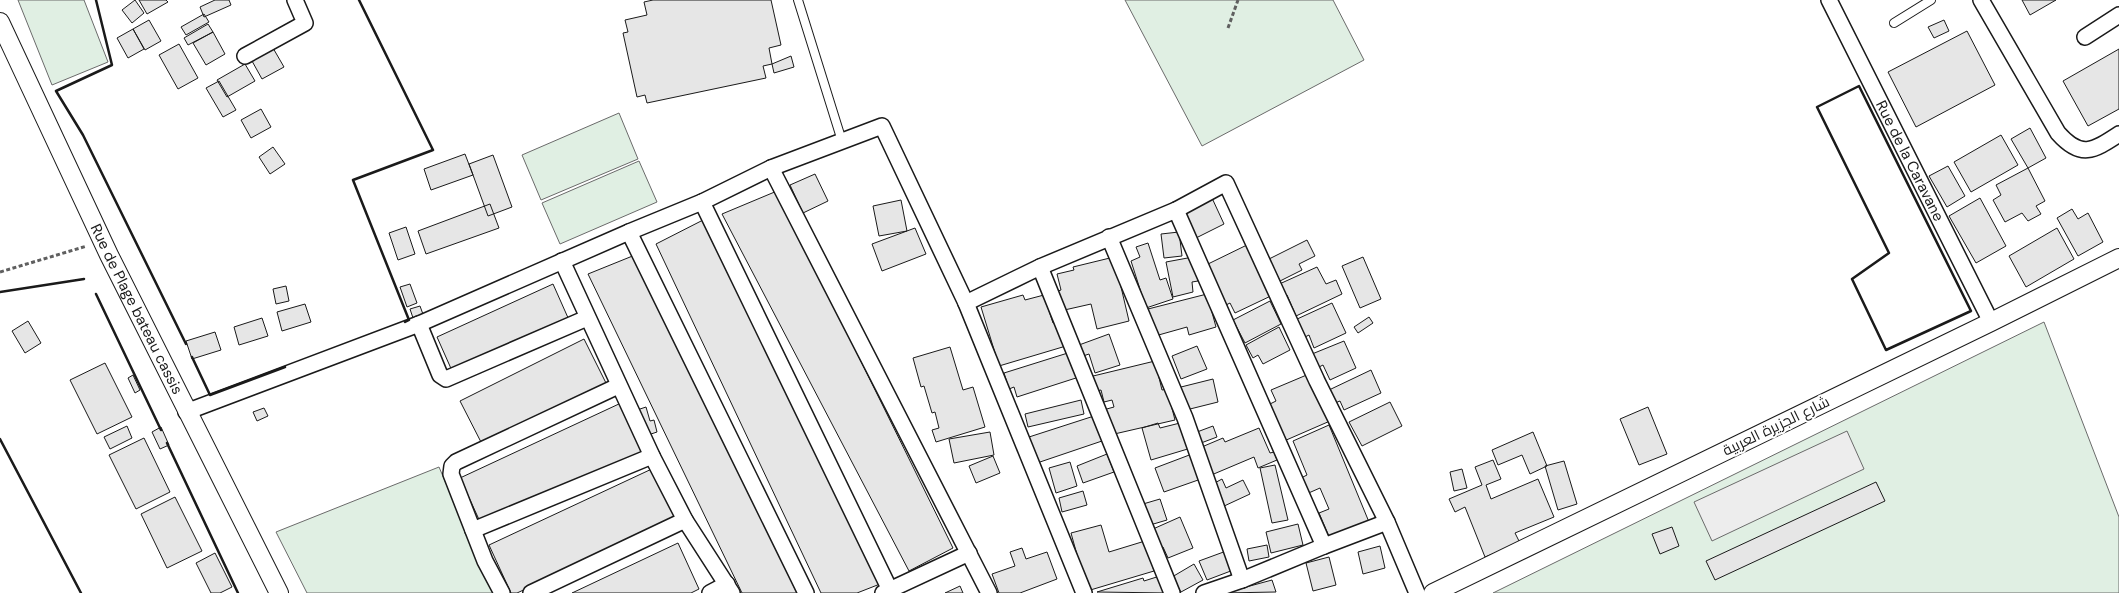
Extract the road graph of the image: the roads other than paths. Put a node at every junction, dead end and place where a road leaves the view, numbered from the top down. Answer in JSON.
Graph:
{"nodes":[{"id":1,"x":295,"y":0,"type":"edge"},
{"id":2,"x":798,"y":0,"type":"edge"},
{"id":3,"x":1829,"y":0,"type":"edge"},
{"id":4,"x":1931,"y":0,"type":"edge"},
{"id":5,"x":1980,"y":0,"type":"edge"},
{"id":6,"x":2119,"y":16,"type":"edge"},
{"id":7,"x":0,"y":22,"type":"edge"},
{"id":8,"x":1894,"y":23,"type":"dead end"},
{"id":9,"x":2084,"y":37,"type":"dead end"},
{"id":10,"x":4,"y":40,"type":"edge"},
{"id":11,"x":245,"y":56,"type":"dead end"},
{"id":12,"x":2119,"y":134,"type":"edge"},
{"id":13,"x":842,"y":141,"type":"junction"},
{"id":14,"x":771,"y":168,"type":"junction"},
{"id":15,"x":702,"y":202,"type":"junction"},
{"id":16,"x":1176,"y":210,"type":"junction"},
{"id":17,"x":628,"y":232,"type":"junction"},
{"id":18,"x":1109,"y":237,"type":"junction"},
{"id":19,"x":2119,"y":258,"type":"edge"},
{"id":20,"x":562,"y":261,"type":"junction"},
{"id":21,"x":1040,"y":266,"type":"junction"},
{"id":22,"x":966,"y":304,"type":"junction"},
{"id":23,"x":587,"y":318,"type":"junction"},
{"id":24,"x":1991,"y":322,"type":"junction"},
{"id":25,"x":418,"y":324,"type":"junction"},
{"id":26,"x":618,"y":386,"type":"junction"},
{"id":27,"x":186,"y":412,"type":"junction"},
{"id":28,"x":652,"y":456,"type":"junction"},
{"id":29,"x":685,"y":520,"type":"junction"},
{"id":30,"x":1387,"y":522,"type":"junction"},
{"id":31,"x":473,"y":530,"type":"junction"},
{"id":32,"x":1324,"y":546,"type":"junction"},
{"id":33,"x":969,"y":554,"type":"junction"},
{"id":34,"x":1242,"y":580,"type":"junction"},
{"id":35,"x":729,"y":589,"type":"edge"},
{"id":36,"x":887,"y":592,"type":"edge"},
{"id":37,"x":279,"y":593,"type":"edge"},
{"id":38,"x":502,"y":593,"type":"edge"},
{"id":39,"x":531,"y":593,"type":"edge"},
{"id":40,"x":710,"y":593,"type":"edge"},
{"id":41,"x":806,"y":593,"type":"edge"},
{"id":42,"x":989,"y":593,"type":"edge"},
{"id":43,"x":1084,"y":593,"type":"edge"},
{"id":44,"x":1172,"y":593,"type":"edge"},
{"id":45,"x":1204,"y":593,"type":"edge"},
{"id":46,"x":1417,"y":593,"type":"edge"},
{"id":47,"x":1433,"y":593,"type":"edge"}],
"edges":[{"from":1,"to":11,"type":"street"},
{"from":2,"to":13,"type":"lane"},
{"from":3,"to":24,"type":"street","name":"Rue de la Caravane"},
{"from":4,"to":8,"type":"lane"},
{"from":5,"to":12,"type":"street"},
{"from":6,"to":9,"type":"street"},
{"from":7,"to":10,"type":"street","name":"Rue de Plage bateau cassis"},
{"from":10,"to":27,"type":"street","name":"Rue de Plage bateau cassis"},
{"from":13,"to":14,"type":"street"},
{"from":13,"to":22,"type":"street"},
{"from":14,"to":15,"type":"street"},
{"from":14,"to":33,"type":"street"},
{"from":15,"to":17,"type":"street"},
{"from":15,"to":36,"type":"street"},
{"from":16,"to":18,"type":"street"},
{"from":16,"to":30,"type":"street"},
{"from":16,"to":32,"type":"street"},
{"from":17,"to":20,"type":"street"},
{"from":17,"to":41,"type":"street"},
{"from":18,"to":21,"type":"street"},
{"from":18,"to":34,"type":"street"},
{"from":19,"to":24,"type":"street","name":"شارع الجزيرة العربية"},
{"from":20,"to":23,"type":"street"},
{"from":20,"to":25,"type":"street"},
{"from":21,"to":22,"type":"street"},
{"from":21,"to":44,"type":"street"},
{"from":22,"to":43,"type":"street"},
{"from":23,"to":25,"type":"street"},
{"from":23,"to":26,"type":"street"},
{"from":24,"to":47,"type":"street","name":"شارع الجزيرة العربية"},
{"from":25,"to":27,"type":"street"},
{"from":26,"to":28,"type":"street"},
{"from":26,"to":31,"type":"street"},
{"from":27,"to":37,"type":"street","name":"Rue de Plage bateau cassis"},
{"from":28,"to":29,"type":"street"},
{"from":28,"to":31,"type":"street"},
{"from":29,"to":35,"type":"street"},
{"from":29,"to":39,"type":"street"},
{"from":30,"to":32,"type":"street"},
{"from":30,"to":46,"type":"street"},
{"from":31,"to":38,"type":"street"},
{"from":32,"to":34,"type":"street"},
{"from":33,"to":36,"type":"street"},
{"from":33,"to":42,"type":"street"},
{"from":34,"to":45,"type":"street"},
{"from":35,"to":40,"type":"street"}]}
